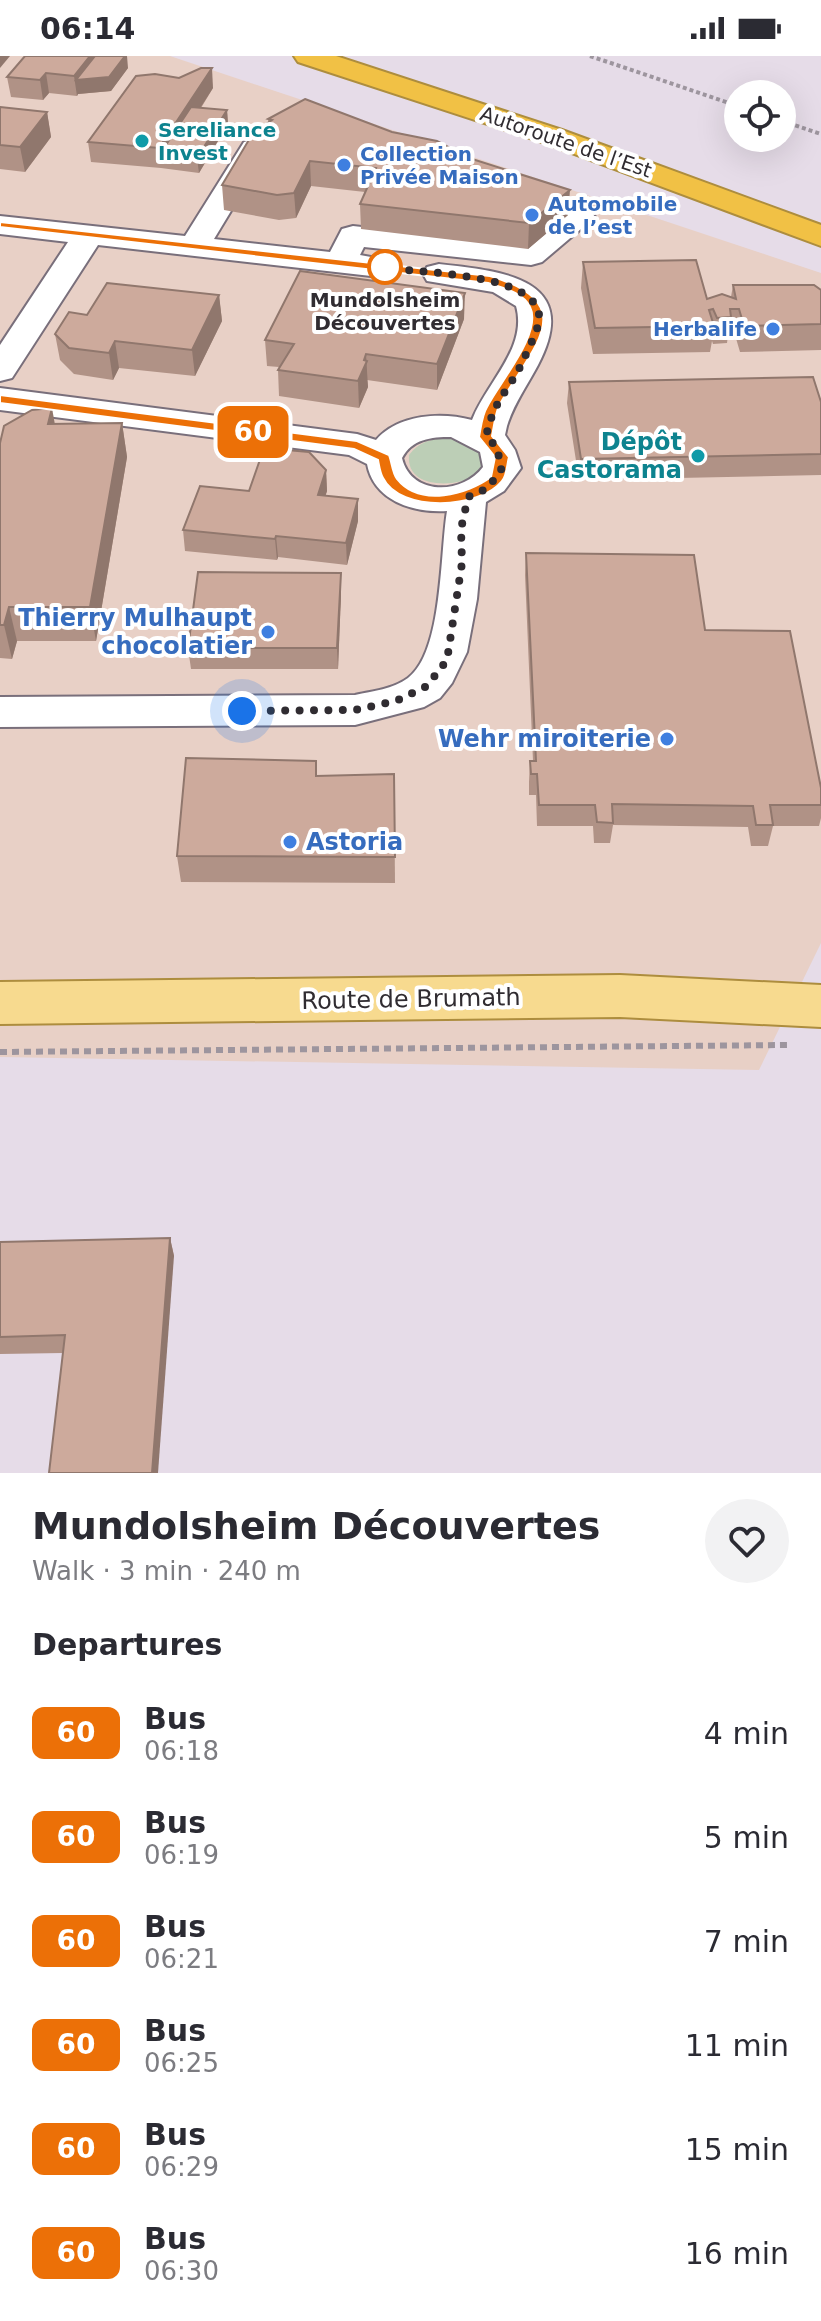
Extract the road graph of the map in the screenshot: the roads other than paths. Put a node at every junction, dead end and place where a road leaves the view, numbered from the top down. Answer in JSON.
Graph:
{"nodes":[{"id":1,"x":308,"y":56,"type":"edge"},
{"id":2,"x":392,"y":56,"type":"edge"},
{"id":3,"x":273,"y":131,"type":"edge"},
{"id":4,"x":648,"y":142,"type":"dead end"},
{"id":5,"x":475,"y":179,"type":"edge"},
{"id":6,"x":0,"y":225,"type":"edge"},
{"id":7,"x":90,"y":233,"type":"junction"},
{"id":8,"x":821,"y":236,"type":"edge"},
{"id":9,"x":195,"y":245,"type":"junction"},
{"id":10,"x":341,"y":262,"type":"junction"},
{"id":11,"x":0,"y":371,"type":"edge"},
{"id":12,"x":0,"y":399,"type":"edge"},
{"id":13,"x":476,"y":424,"type":"junction"},
{"id":14,"x":379,"y":448,"type":"junction"},
{"id":15,"x":464,"y":513,"type":"junction"},
{"id":16,"x":0,"y":712,"type":"edge"},
{"id":17,"x":0,"y":1003,"type":"edge"},
{"id":18,"x":821,"y":1006,"type":"edge"}],
"edges":[{"from":1,"to":8,"type":"highway","name":"Autoroute de l’Est"},
{"from":2,"to":4,"type":"highway","name":"Autoroute de l’Est"},
{"from":3,"to":9,"type":"street"},
{"from":5,"to":10,"type":"street"},
{"from":6,"to":7,"type":"street"},
{"from":7,"to":9,"type":"street"},
{"from":7,"to":11,"type":"street"},
{"from":9,"to":10,"type":"street"},
{"from":10,"to":13,"type":"street"},
{"from":12,"to":14,"type":"street"},
{"from":13,"to":14,"type":"street"},
{"from":13,"to":15,"type":"street"},
{"from":14,"to":15,"type":"street"},
{"from":15,"to":16,"type":"street"},
{"from":17,"to":18,"type":"main road","name":"Route de Brumath"}]}
